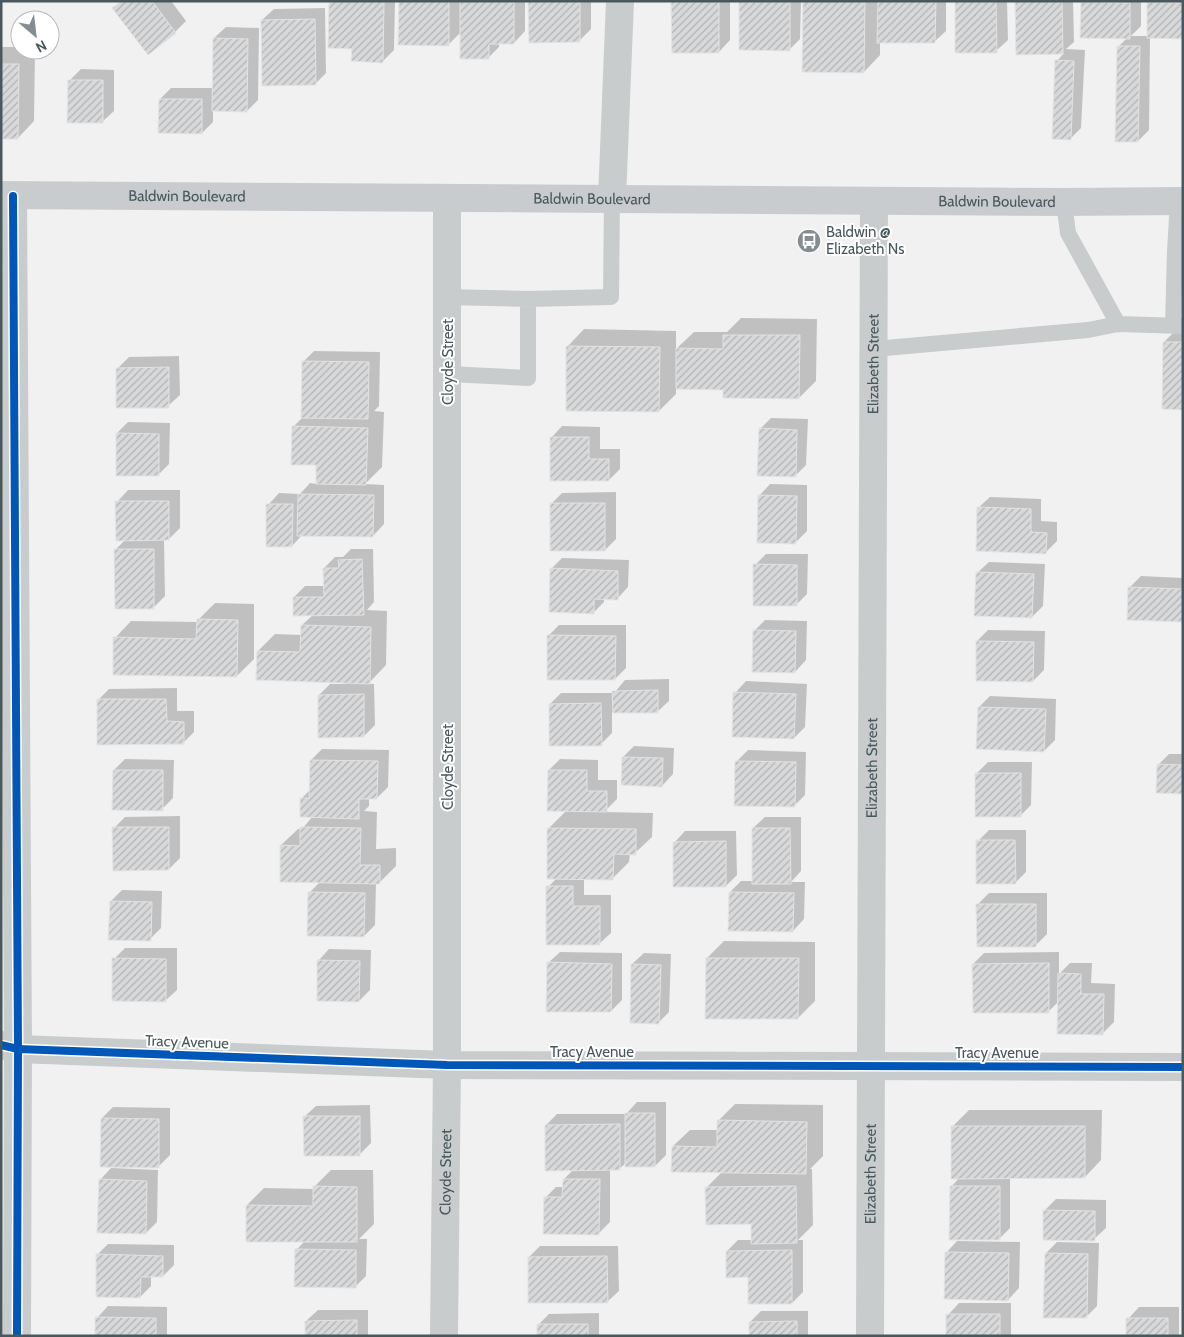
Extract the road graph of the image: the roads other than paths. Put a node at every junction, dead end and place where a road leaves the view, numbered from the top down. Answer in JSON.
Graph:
{"nodes":[{"id":1,"x":620,"y":1,"type":"edge"},
{"id":2,"x":7,"y":196,"type":"edge"},
{"id":3,"x":448,"y":198,"type":"junction"},
{"id":4,"x":612,"y":199,"type":"junction"},
{"id":5,"x":874,"y":201,"type":"junction"},
{"id":6,"x":1180,"y":201,"type":"edge"},
{"id":7,"x":1064,"y":202,"type":"junction"},
{"id":8,"x":1179,"y":251,"type":"edge"},
{"id":9,"x":1178,"y":290,"type":"edge"},
{"id":10,"x":448,"y":297,"type":"junction"},
{"id":11,"x":528,"y":299,"type":"junction"},
{"id":12,"x":1118,"y":324,"type":"junction"},
{"id":13,"x":1178,"y":326,"type":"edge"},
{"id":14,"x":874,"y":349,"type":"junction"},
{"id":15,"x":448,"y":374,"type":"junction"},
{"id":16,"x":10,"y":1047,"type":"edge"},
{"id":17,"x":447,"y":1065,"type":"junction"},
{"id":18,"x":871,"y":1066,"type":"junction"},
{"id":19,"x":1183,"y":1067,"type":"edge"},
{"id":20,"x":17,"y":1336,"type":"edge"},
{"id":21,"x":444,"y":1336,"type":"edge"},
{"id":22,"x":870,"y":1336,"type":"edge"}],
"edges":[{"from":1,"to":4,"type":"street"},
{"from":2,"to":3,"type":"main road","name":"Baldwin Boulevard"},
{"from":2,"to":16,"type":"street"},
{"from":3,"to":4,"type":"main road","name":"Baldwin Boulevard"},
{"from":3,"to":10,"type":"street","name":"Cloyde Street"},
{"from":4,"to":5,"type":"main road","name":"Baldwin Boulevard"},
{"from":4,"to":11,"type":"lane"},
{"from":5,"to":7,"type":"main road","name":"Baldwin Boulevard"},
{"from":5,"to":14,"type":"street","name":"Elizabeth Street"},
{"from":6,"to":7,"type":"main road","name":"Baldwin Boulevard"},
{"from":6,"to":8,"type":"lane"},
{"from":7,"to":12,"type":"lane"},
{"from":8,"to":9,"type":"lane"},
{"from":9,"to":13,"type":"lane"},
{"from":10,"to":11,"type":"lane"},
{"from":10,"to":15,"type":"street","name":"Cloyde Street"},
{"from":11,"to":15,"type":"lane"},
{"from":12,"to":13,"type":"lane"},
{"from":12,"to":14,"type":"lane"},
{"from":14,"to":18,"type":"street","name":"Elizabeth Street"},
{"from":15,"to":17,"type":"street","name":"Cloyde Street"},
{"from":16,"to":17,"type":"street","name":"Tracy Avenue"},
{"from":16,"to":20,"type":"street"},
{"from":17,"to":18,"type":"street","name":"Tracy Avenue"},
{"from":17,"to":21,"type":"street","name":"Cloyde Street"},
{"from":18,"to":19,"type":"street","name":"Tracy Avenue"},
{"from":18,"to":22,"type":"street","name":"Elizabeth Street"}]}
